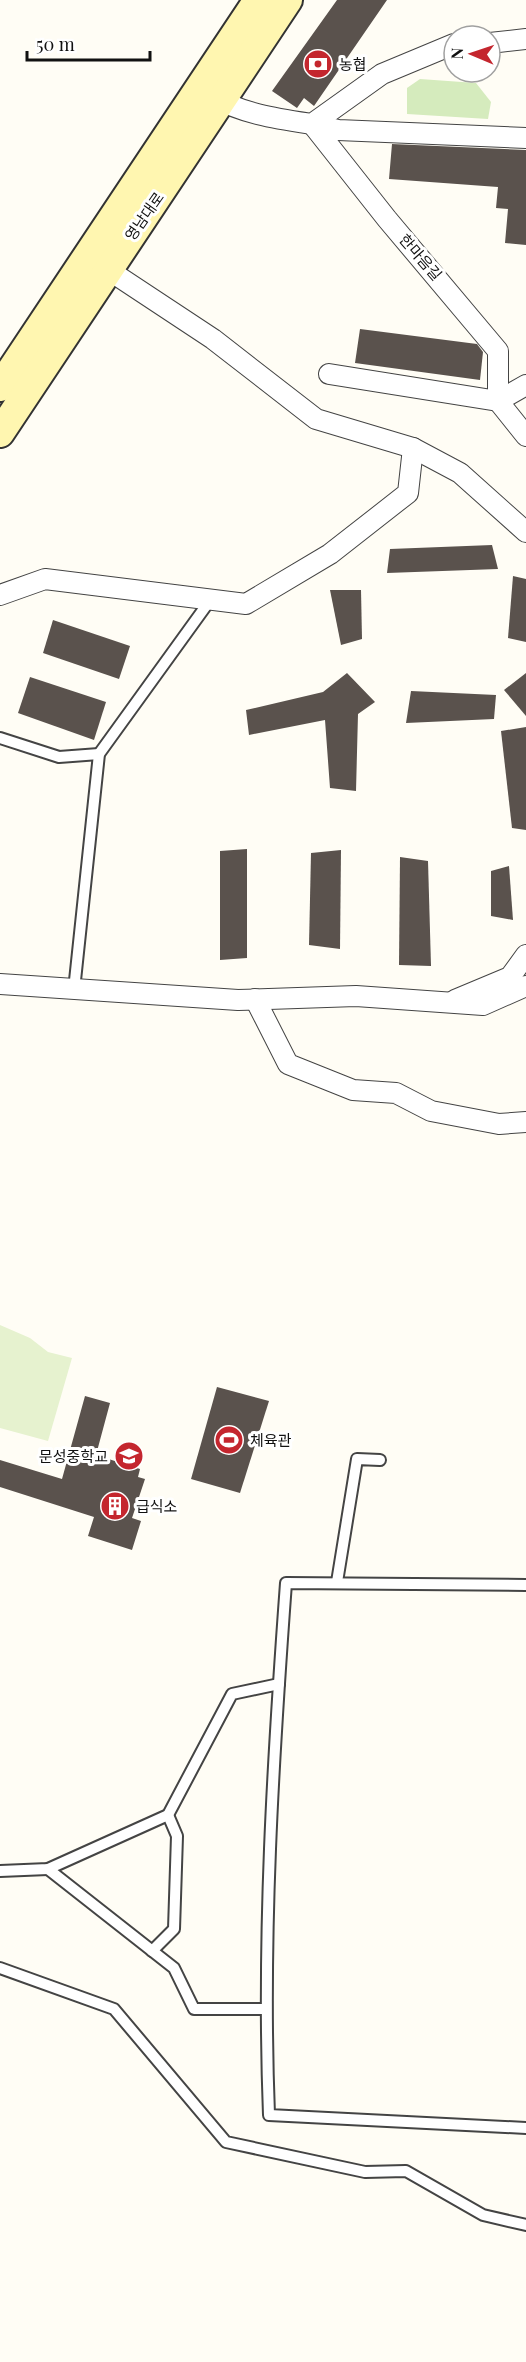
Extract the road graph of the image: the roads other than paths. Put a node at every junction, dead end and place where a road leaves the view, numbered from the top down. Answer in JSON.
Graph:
{"nodes":[{"id":1,"x":258,"y":0,"type":"edge"},
{"id":2,"x":288,"y":0,"type":"edge"},
{"id":3,"x":526,"y":39,"type":"edge"},
{"id":4,"x":502,"y":42,"type":"edge"},
{"id":5,"x":442,"y":49,"type":"edge"},
{"id":6,"x":211,"y":96,"type":"junction"},
{"id":7,"x":312,"y":124,"type":"junction"},
{"id":8,"x":526,"y":138,"type":"edge"},
{"id":9,"x":98,"y":263,"type":"junction"},
{"id":10,"x":329,"y":374,"type":"dead end"},
{"id":11,"x":526,"y":385,"type":"edge"},
{"id":12,"x":0,"y":387,"type":"edge"},
{"id":13,"x":498,"y":401,"type":"junction"},
{"id":14,"x":0,"y":433,"type":"edge"},
{"id":15,"x":526,"y":436,"type":"edge"},
{"id":16,"x":413,"y":448,"type":"junction"},
{"id":17,"x":526,"y":532,"type":"edge"},
{"id":18,"x":0,"y":595,"type":"edge"},
{"id":19,"x":211,"y":599,"type":"junction"},
{"id":20,"x":0,"y":738,"type":"edge"},
{"id":21,"x":99,"y":754,"type":"junction"},
{"id":22,"x":526,"y":955,"type":"edge"},
{"id":23,"x":0,"y":984,"type":"edge"},
{"id":24,"x":526,"y":986,"type":"edge"},
{"id":25,"x":74,"y":990,"type":"junction"},
{"id":26,"x":255,"y":999,"type":"junction"},
{"id":27,"x":450,"y":1003,"type":"junction"},
{"id":28,"x":526,"y":1122,"type":"edge"},
{"id":29,"x":380,"y":1460,"type":"dead end"},
{"id":30,"x":337,"y":1582,"type":"junction"},
{"id":31,"x":526,"y":1585,"type":"edge"},
{"id":32,"x":279,"y":1684,"type":"junction"},
{"id":33,"x":168,"y":1815,"type":"junction"},
{"id":34,"x":48,"y":1869,"type":"junction"},
{"id":35,"x":0,"y":1871,"type":"edge"},
{"id":36,"x":152,"y":1951,"type":"junction"},
{"id":37,"x":0,"y":1968,"type":"edge"},
{"id":38,"x":265,"y":2009,"type":"junction"},
{"id":39,"x":526,"y":2128,"type":"edge"},
{"id":40,"x":526,"y":2225,"type":"edge"}],
"edges":[{"from":1,"to":6,"type":"main road","name":"영남대로"},
{"from":2,"to":6,"type":"main road","name":"영남대로"},
{"from":3,"to":4,"type":"street"},
{"from":5,"to":7,"type":"street"},
{"from":6,"to":7,"type":"street"},
{"from":6,"to":9,"type":"main road","name":"영남대로"},
{"from":7,"to":8,"type":"street"},
{"from":7,"to":13,"type":"street","name":"한마음길"},
{"from":9,"to":12,"type":"main road","name":"영남대로"},
{"from":9,"to":14,"type":"main road","name":"영남대로"},
{"from":9,"to":16,"type":"street"},
{"from":10,"to":13,"type":"street"},
{"from":11,"to":13,"type":"street"},
{"from":13,"to":15,"type":"street"},
{"from":16,"to":17,"type":"street"},
{"from":16,"to":19,"type":"street"},
{"from":18,"to":19,"type":"street"},
{"from":19,"to":21,"type":"lane"},
{"from":20,"to":21,"type":"lane"},
{"from":21,"to":25,"type":"lane"},
{"from":22,"to":27,"type":"street"},
{"from":23,"to":25,"type":"street"},
{"from":24,"to":27,"type":"street"},
{"from":25,"to":26,"type":"street"},
{"from":26,"to":27,"type":"street"},
{"from":26,"to":28,"type":"street"},
{"from":29,"to":30,"type":"lane"},
{"from":30,"to":31,"type":"lane"},
{"from":30,"to":32,"type":"lane"},
{"from":32,"to":33,"type":"lane"},
{"from":32,"to":38,"type":"lane"},
{"from":33,"to":34,"type":"lane"},
{"from":33,"to":36,"type":"lane"},
{"from":34,"to":35,"type":"lane"},
{"from":34,"to":36,"type":"lane"},
{"from":36,"to":38,"type":"lane"},
{"from":37,"to":40,"type":"lane"},
{"from":38,"to":39,"type":"lane"}]}
